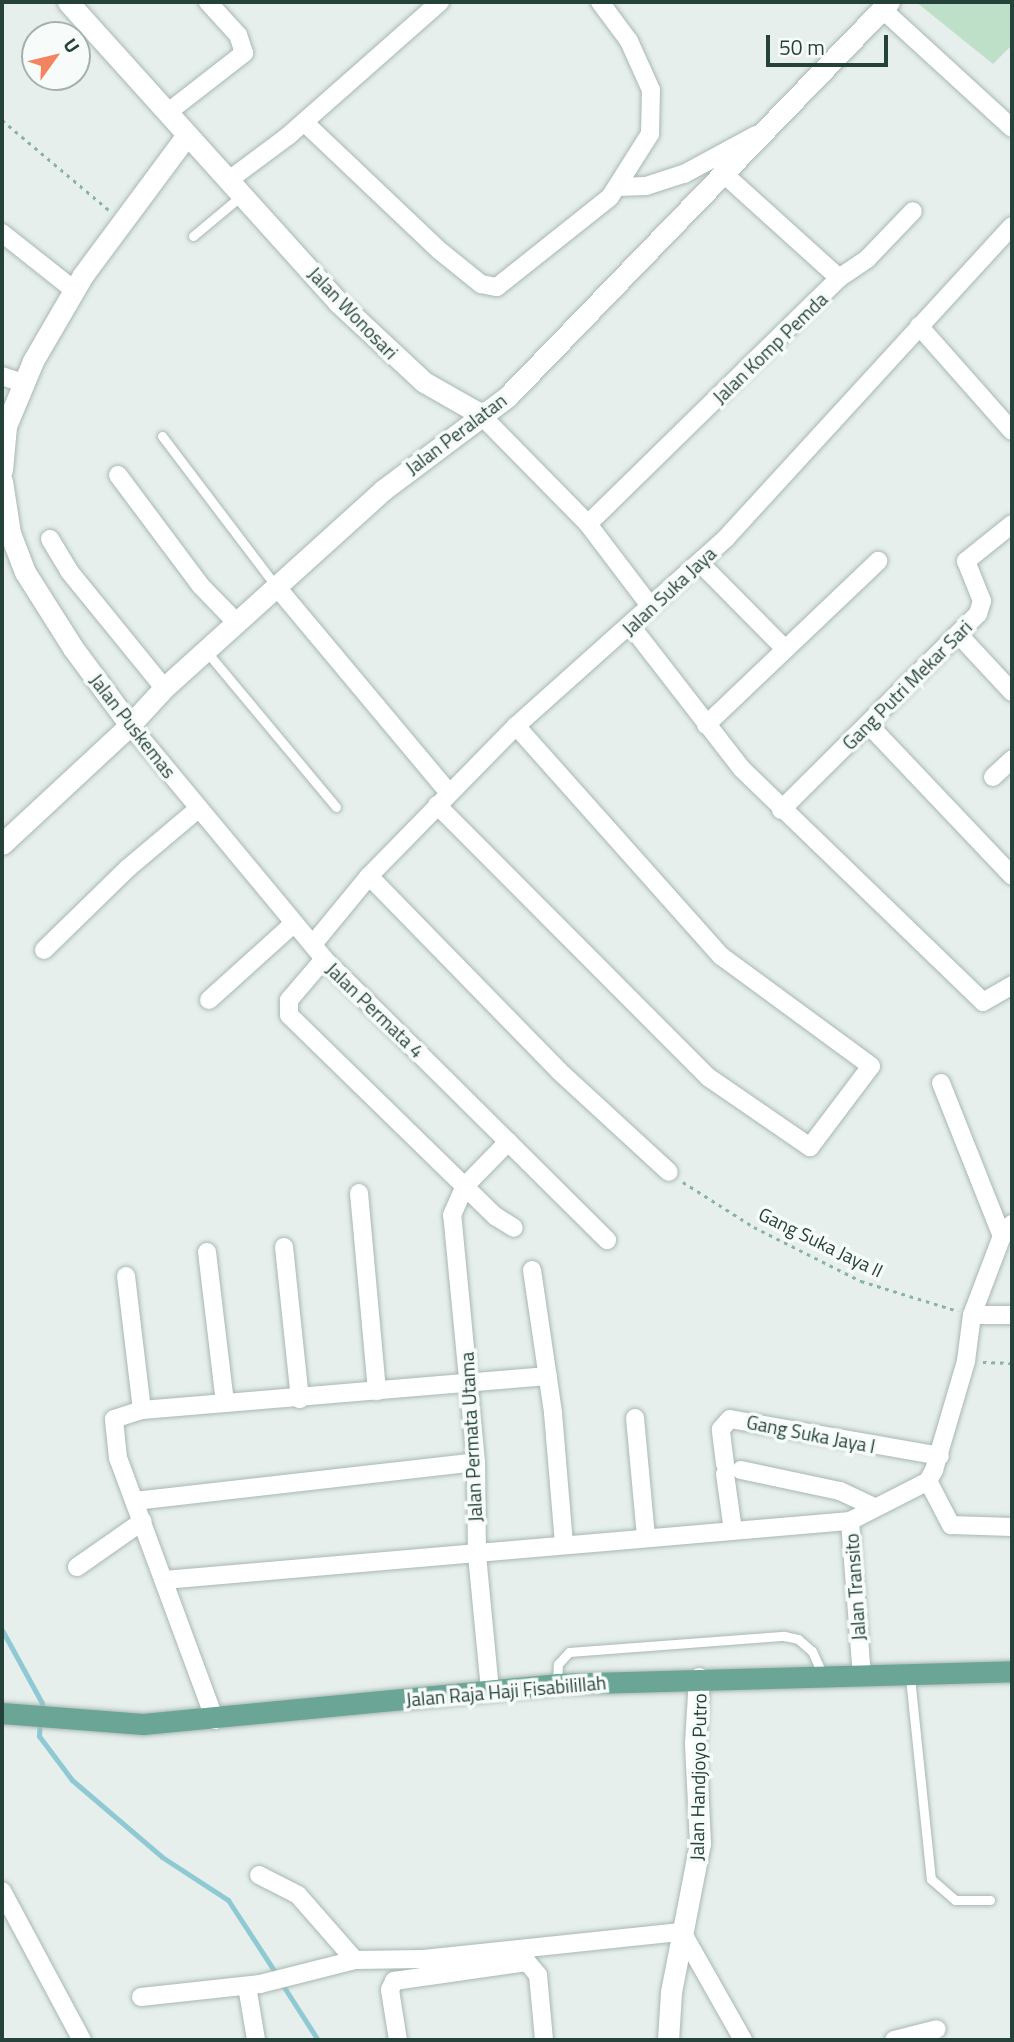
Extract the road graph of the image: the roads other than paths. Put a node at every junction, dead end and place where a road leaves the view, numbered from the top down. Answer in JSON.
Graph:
{"nodes":[{"id":1,"x":68,"y":2,"type":"edge"},
{"id":2,"x":208,"y":2,"type":"edge"},
{"id":3,"x":440,"y":2,"type":"edge"},
{"id":4,"x":600,"y":2,"type":"edge"},
{"id":5,"x":886,"y":5,"type":"edge"},
{"id":6,"x":167,"y":113,"type":"junction"},
{"id":7,"x":304,"y":122,"type":"junction"},
{"id":8,"x":1012,"y":128,"type":"edge"},
{"id":9,"x":767,"y":129,"type":"junction"},
{"id":10,"x":187,"y":135,"type":"junction"},
{"id":11,"x":724,"y":174,"type":"junction"},
{"id":12,"x":236,"y":187,"type":"junction"},
{"id":13,"x":617,"y":187,"type":"junction"},
{"id":14,"x":913,"y":211,"type":"dead end"},
{"id":15,"x":1012,"y":226,"type":"edge"},
{"id":16,"x":2,"y":233,"type":"edge"},
{"id":17,"x":193,"y":236,"type":"dead end"},
{"id":18,"x":839,"y":278,"type":"junction"},
{"id":19,"x":74,"y":290,"type":"junction"},
{"id":20,"x":919,"y":326,"type":"junction"},
{"id":21,"x":12,"y":379,"type":"edge"},
{"id":22,"x":480,"y":414,"type":"junction"},
{"id":23,"x":1012,"y":431,"type":"edge"},
{"id":24,"x":162,"y":436,"type":"dead end"},
{"id":25,"x":2,"y":453,"type":"edge"},
{"id":26,"x":2,"y":470,"type":"edge"},
{"id":27,"x":118,"y":475,"type":"dead end"},
{"id":28,"x":2,"y":481,"type":"edge"},
{"id":29,"x":588,"y":524,"type":"junction"},
{"id":30,"x":1012,"y":524,"type":"edge"},
{"id":31,"x":6,"y":537,"type":"edge"},
{"id":32,"x":50,"y":539,"type":"dead end"},
{"id":33,"x":878,"y":561,"type":"dead end"},
{"id":34,"x":700,"y":564,"type":"junction"},
{"id":35,"x":276,"y":586,"type":"junction"},
{"id":36,"x":651,"y":607,"type":"junction"},
{"id":37,"x":235,"y":621,"type":"junction"},
{"id":38,"x":631,"y":626,"type":"junction"},
{"id":39,"x":959,"y":635,"type":"junction"},
{"id":40,"x":785,"y":649,"type":"junction"},
{"id":41,"x":205,"y":650,"type":"junction"},
{"id":42,"x":164,"y":688,"type":"junction"},
{"id":43,"x":1012,"y":692,"type":"edge"},
{"id":44,"x":868,"y":724,"type":"junction"},
{"id":45,"x":130,"y":725,"type":"junction"},
{"id":46,"x":706,"y":725,"type":"junction"},
{"id":47,"x":516,"y":726,"type":"junction"},
{"id":48,"x":1012,"y":759,"type":"edge"},
{"id":49,"x":993,"y":777,"type":"dead end"},
{"id":50,"x":443,"y":799,"type":"junction"},
{"id":51,"x":336,"y":807,"type":"dead end"},
{"id":52,"x":198,"y":809,"type":"junction"},
{"id":53,"x":781,"y":810,"type":"junction"},
{"id":54,"x":2,"y":844,"type":"edge"},
{"id":55,"x":369,"y":876,"type":"junction"},
{"id":56,"x":1012,"y":876,"type":"edge"},
{"id":57,"x":293,"y":924,"type":"junction"},
{"id":58,"x":314,"y":943,"type":"junction"},
{"id":59,"x":44,"y":950,"type":"dead end"},
{"id":60,"x":324,"y":958,"type":"junction"},
{"id":61,"x":1012,"y":985,"type":"edge"},
{"id":62,"x":209,"y":1000,"type":"dead end"},
{"id":63,"x":941,"y":1083,"type":"dead end"},
{"id":64,"x":508,"y":1142,"type":"junction"},
{"id":65,"x":669,"y":1171,"type":"road end"},
{"id":66,"x":464,"y":1186,"type":"junction"},
{"id":67,"x":359,"y":1193,"type":"dead end"},
{"id":68,"x":514,"y":1228,"type":"dead end"},
{"id":69,"x":1007,"y":1230,"type":"edge"},
{"id":70,"x":607,"y":1240,"type":"dead end"},
{"id":71,"x":284,"y":1247,"type":"dead end"},
{"id":72,"x":207,"y":1252,"type":"dead end"},
{"id":73,"x":532,"y":1270,"type":"dead end"},
{"id":74,"x":126,"y":1276,"type":"dead end"},
{"id":75,"x":972,"y":1315,"type":"junction"},
{"id":76,"x":1012,"y":1315,"type":"edge"},
{"id":77,"x":548,"y":1376,"type":"junction"},
{"id":78,"x":468,"y":1380,"type":"junction"},
{"id":79,"x":377,"y":1391,"type":"junction"},
{"id":80,"x":300,"y":1399,"type":"junction"},
{"id":81,"x":225,"y":1403,"type":"junction"},
{"id":82,"x":142,"y":1410,"type":"junction"},
{"id":83,"x":635,"y":1418,"type":"dead end"},
{"id":84,"x":940,"y":1456,"type":"junction"},
{"id":85,"x":476,"y":1462,"type":"junction"},
{"id":86,"x":730,"y":1469,"type":"junction"},
{"id":87,"x":928,"y":1481,"type":"junction"},
{"id":88,"x":135,"y":1501,"type":"junction"},
{"id":89,"x":872,"y":1506,"type":"junction"},
{"id":90,"x":143,"y":1521,"type":"junction"},
{"id":91,"x":850,"y":1521,"type":"junction"},
{"id":92,"x":1012,"y":1527,"type":"edge"},
{"id":93,"x":733,"y":1530,"type":"junction"},
{"id":94,"x":646,"y":1537,"type":"junction"},
{"id":95,"x":564,"y":1544,"type":"junction"},
{"id":96,"x":477,"y":1555,"type":"junction"},
{"id":97,"x":77,"y":1567,"type":"dead end"},
{"id":98,"x":164,"y":1580,"type":"junction"},
{"id":99,"x":1012,"y":1671,"type":"edge"},
{"id":100,"x":862,"y":1677,"type":"junction"},
{"id":101,"x":699,"y":1678,"type":"junction"},
{"id":102,"x":823,"y":1678,"type":"junction"},
{"id":103,"x":910,"y":1678,"type":"junction"},
{"id":104,"x":557,"y":1684,"type":"junction"},
{"id":105,"x":490,"y":1690,"type":"junction"},
{"id":106,"x":2,"y":1713,"type":"edge"},
{"id":107,"x":215,"y":1720,"type":"junction"},
{"id":108,"x":259,"y":1875,"type":"dead end"},
{"id":109,"x":2,"y":1891,"type":"edge"},
{"id":110,"x":990,"y":1900,"type":"dead end"},
{"id":111,"x":682,"y":1932,"type":"junction"},
{"id":112,"x":355,"y":1960,"type":"junction"},
{"id":113,"x":247,"y":1986,"type":"junction"},
{"id":114,"x":141,"y":1997,"type":"dead end"},
{"id":115,"x":937,"y":2029,"type":"dead end"},
{"id":116,"x":82,"y":2040,"type":"edge"},
{"id":117,"x":256,"y":2040,"type":"edge"},
{"id":118,"x":398,"y":2040,"type":"edge"},
{"id":119,"x":544,"y":2040,"type":"edge"},
{"id":120,"x":668,"y":2040,"type":"edge"},
{"id":121,"x":743,"y":2040,"type":"edge"},
{"id":122,"x":894,"y":2040,"type":"edge"}],
"edges":[{"from":1,"to":6,"type":"street","name":"Jalan Wonosari"},
{"from":2,"to":6,"type":"street"},
{"from":3,"to":7,"type":"street"},
{"from":4,"to":13,"type":"street"},
{"from":5,"to":8,"type":"street"},
{"from":5,"to":9,"type":"street","name":"Jalan Peralatan"},
{"from":6,"to":10,"type":"street","name":"Jalan Wonosari"},
{"from":7,"to":12,"type":"street"},
{"from":7,"to":13,"type":"street"},
{"from":9,"to":11,"type":"street","name":"Jalan Peralatan"},
{"from":9,"to":13,"type":"street"},
{"from":10,"to":12,"type":"street","name":"Jalan Wonosari"},
{"from":10,"to":19,"type":"street"},
{"from":11,"to":18,"type":"street","name":"Jalan Komp Pemda"},
{"from":11,"to":22,"type":"street","name":"Jalan Peralatan"},
{"from":12,"to":17,"type":"lane"},
{"from":12,"to":22,"type":"street","name":"Jalan Wonosari"},
{"from":14,"to":18,"type":"street"},
{"from":15,"to":20,"type":"street","name":"Jalan Suka Jaya"},
{"from":16,"to":19,"type":"street"},
{"from":18,"to":29,"type":"street","name":"Jalan Komp Pemda"},
{"from":19,"to":21,"type":"street"},
{"from":20,"to":23,"type":"street"},
{"from":20,"to":34,"type":"street","name":"Jalan Suka Jaya"},
{"from":21,"to":25,"type":"street"},
{"from":22,"to":29,"type":"street","name":"Jalan Wonosari"},
{"from":22,"to":35,"type":"street","name":"Jalan Peralatan"},
{"from":24,"to":35,"type":"lane"},
{"from":25,"to":26,"type":"street"},
{"from":27,"to":37,"type":"street"},
{"from":28,"to":31,"type":"street","name":"Jalan Puskemas"},
{"from":29,"to":36,"type":"street","name":"Jalan Wonosari"},
{"from":30,"to":39,"type":"street","name":"Gang Putri Mekar Sari"},
{"from":31,"to":45,"type":"street","name":"Jalan Puskemas"},
{"from":32,"to":42,"type":"street"},
{"from":33,"to":40,"type":"street"},
{"from":34,"to":36,"type":"street","name":"Jalan Suka Jaya"},
{"from":34,"to":40,"type":"street"},
{"from":35,"to":37,"type":"street","name":"Jalan Peralatan"},
{"from":35,"to":50,"type":"street"},
{"from":36,"to":38,"type":"street","name":"Jalan Suka Jaya"},
{"from":37,"to":41,"type":"street","name":"Jalan Peralatan"},
{"from":38,"to":46,"type":"street"},
{"from":38,"to":47,"type":"street","name":"Jalan Suka Jaya"},
{"from":39,"to":43,"type":"street"},
{"from":39,"to":44,"type":"street","name":"Gang Putri Mekar Sari"},
{"from":40,"to":46,"type":"street"},
{"from":41,"to":42,"type":"street","name":"Jalan Peralatan"},
{"from":41,"to":51,"type":"lane"},
{"from":42,"to":45,"type":"street","name":"Jalan Peralatan"},
{"from":44,"to":53,"type":"street","name":"Gang Putri Mekar Sari"},
{"from":44,"to":56,"type":"street"},
{"from":45,"to":52,"type":"street","name":"Jalan Puskemas"},
{"from":45,"to":54,"type":"street","name":"Jalan Peralatan"},
{"from":46,"to":53,"type":"street"},
{"from":47,"to":50,"type":"street","name":"Jalan Suka Jaya"},
{"from":47,"to":50,"type":"street"},
{"from":48,"to":49,"type":"street"},
{"from":50,"to":55,"type":"street","name":"Jalan Suka Jaya"},
{"from":52,"to":57,"type":"street","name":"Jalan Puskemas"},
{"from":52,"to":59,"type":"street"},
{"from":53,"to":61,"type":"street"},
{"from":55,"to":58,"type":"street","name":"Jalan Suka Jaya"},
{"from":55,"to":65,"type":"street"},
{"from":57,"to":58,"type":"street","name":"Jalan Puskemas"},
{"from":57,"to":62,"type":"street"},
{"from":58,"to":60,"type":"street","name":"Jalan Puskemas"},
{"from":60,"to":64,"type":"street","name":"Jalan Permata 4"},
{"from":60,"to":66,"type":"street","name":"Jalan Permata 4"},
{"from":63,"to":69,"type":"street"},
{"from":64,"to":66,"type":"street"},
{"from":64,"to":70,"type":"street","name":"Jalan Permata 4"},
{"from":66,"to":68,"type":"street","name":"Jalan Permata 4"},
{"from":66,"to":78,"type":"street","name":"Jalan Permata Utama"},
{"from":67,"to":79,"type":"street"},
{"from":69,"to":75,"type":"street"},
{"from":71,"to":80,"type":"street"},
{"from":72,"to":81,"type":"street"},
{"from":73,"to":77,"type":"street"},
{"from":74,"to":82,"type":"street"},
{"from":75,"to":76,"type":"street"},
{"from":75,"to":84,"type":"street"},
{"from":77,"to":78,"type":"street"},
{"from":77,"to":95,"type":"street"},
{"from":78,"to":79,"type":"street"},
{"from":78,"to":85,"type":"street","name":"Jalan Permata Utama"},
{"from":79,"to":80,"type":"street"},
{"from":80,"to":81,"type":"street"},
{"from":81,"to":82,"type":"street"},
{"from":82,"to":88,"type":"street"},
{"from":83,"to":94,"type":"street"},
{"from":84,"to":86,"type":"street","name":"Gang Suka Jaya I"},
{"from":84,"to":87,"type":"street"},
{"from":85,"to":88,"type":"street"},
{"from":85,"to":96,"type":"street","name":"Jalan Permata Utama"},
{"from":86,"to":89,"type":"street"},
{"from":86,"to":93,"type":"street"},
{"from":87,"to":89,"type":"street","name":"Jalan Transito"},
{"from":87,"to":92,"type":"street"},
{"from":88,"to":90,"type":"street"},
{"from":89,"to":91,"type":"street","name":"Jalan Transito"},
{"from":90,"to":97,"type":"street"},
{"from":90,"to":98,"type":"street"},
{"from":91,"to":93,"type":"street"},
{"from":91,"to":100,"type":"street","name":"Jalan Transito"},
{"from":93,"to":94,"type":"street"},
{"from":94,"to":95,"type":"street"},
{"from":95,"to":96,"type":"street"},
{"from":96,"to":98,"type":"street"},
{"from":96,"to":105,"type":"street","name":"Jalan Permata Utama"},
{"from":98,"to":107,"type":"street"},
{"from":99,"to":103,"type":"main road","name":"Jalan Raja Haji Fisabilillah"},
{"from":100,"to":102,"type":"main road","name":"Jalan Raja Haji Fisabilillah"},
{"from":100,"to":103,"type":"main road","name":"Jalan Raja Haji Fisabilillah"},
{"from":101,"to":102,"type":"main road","name":"Jalan Raja Haji Fisabilillah"},
{"from":101,"to":104,"type":"main road","name":"Jalan Raja Haji Fisabilillah"},
{"from":101,"to":111,"type":"street","name":"Jalan Handjoyo Putro"},
{"from":102,"to":104,"type":"lane"},
{"from":103,"to":110,"type":"lane"},
{"from":104,"to":105,"type":"main road","name":"Jalan Raja Haji Fisabilillah"},
{"from":105,"to":107,"type":"main road","name":"Jalan Raja Haji Fisabilillah"},
{"from":106,"to":107,"type":"main road","name":"Jalan Raja Haji Fisabilillah"},
{"from":108,"to":112,"type":"street"},
{"from":109,"to":116,"type":"street"},
{"from":111,"to":112,"type":"street"},
{"from":111,"to":120,"type":"street","name":"Jalan Handjoyo Putro"},
{"from":111,"to":121,"type":"street"},
{"from":112,"to":113,"type":"street"},
{"from":113,"to":114,"type":"street"},
{"from":113,"to":117,"type":"street"},
{"from":115,"to":122,"type":"street"},
{"from":118,"to":119,"type":"street"}]}
